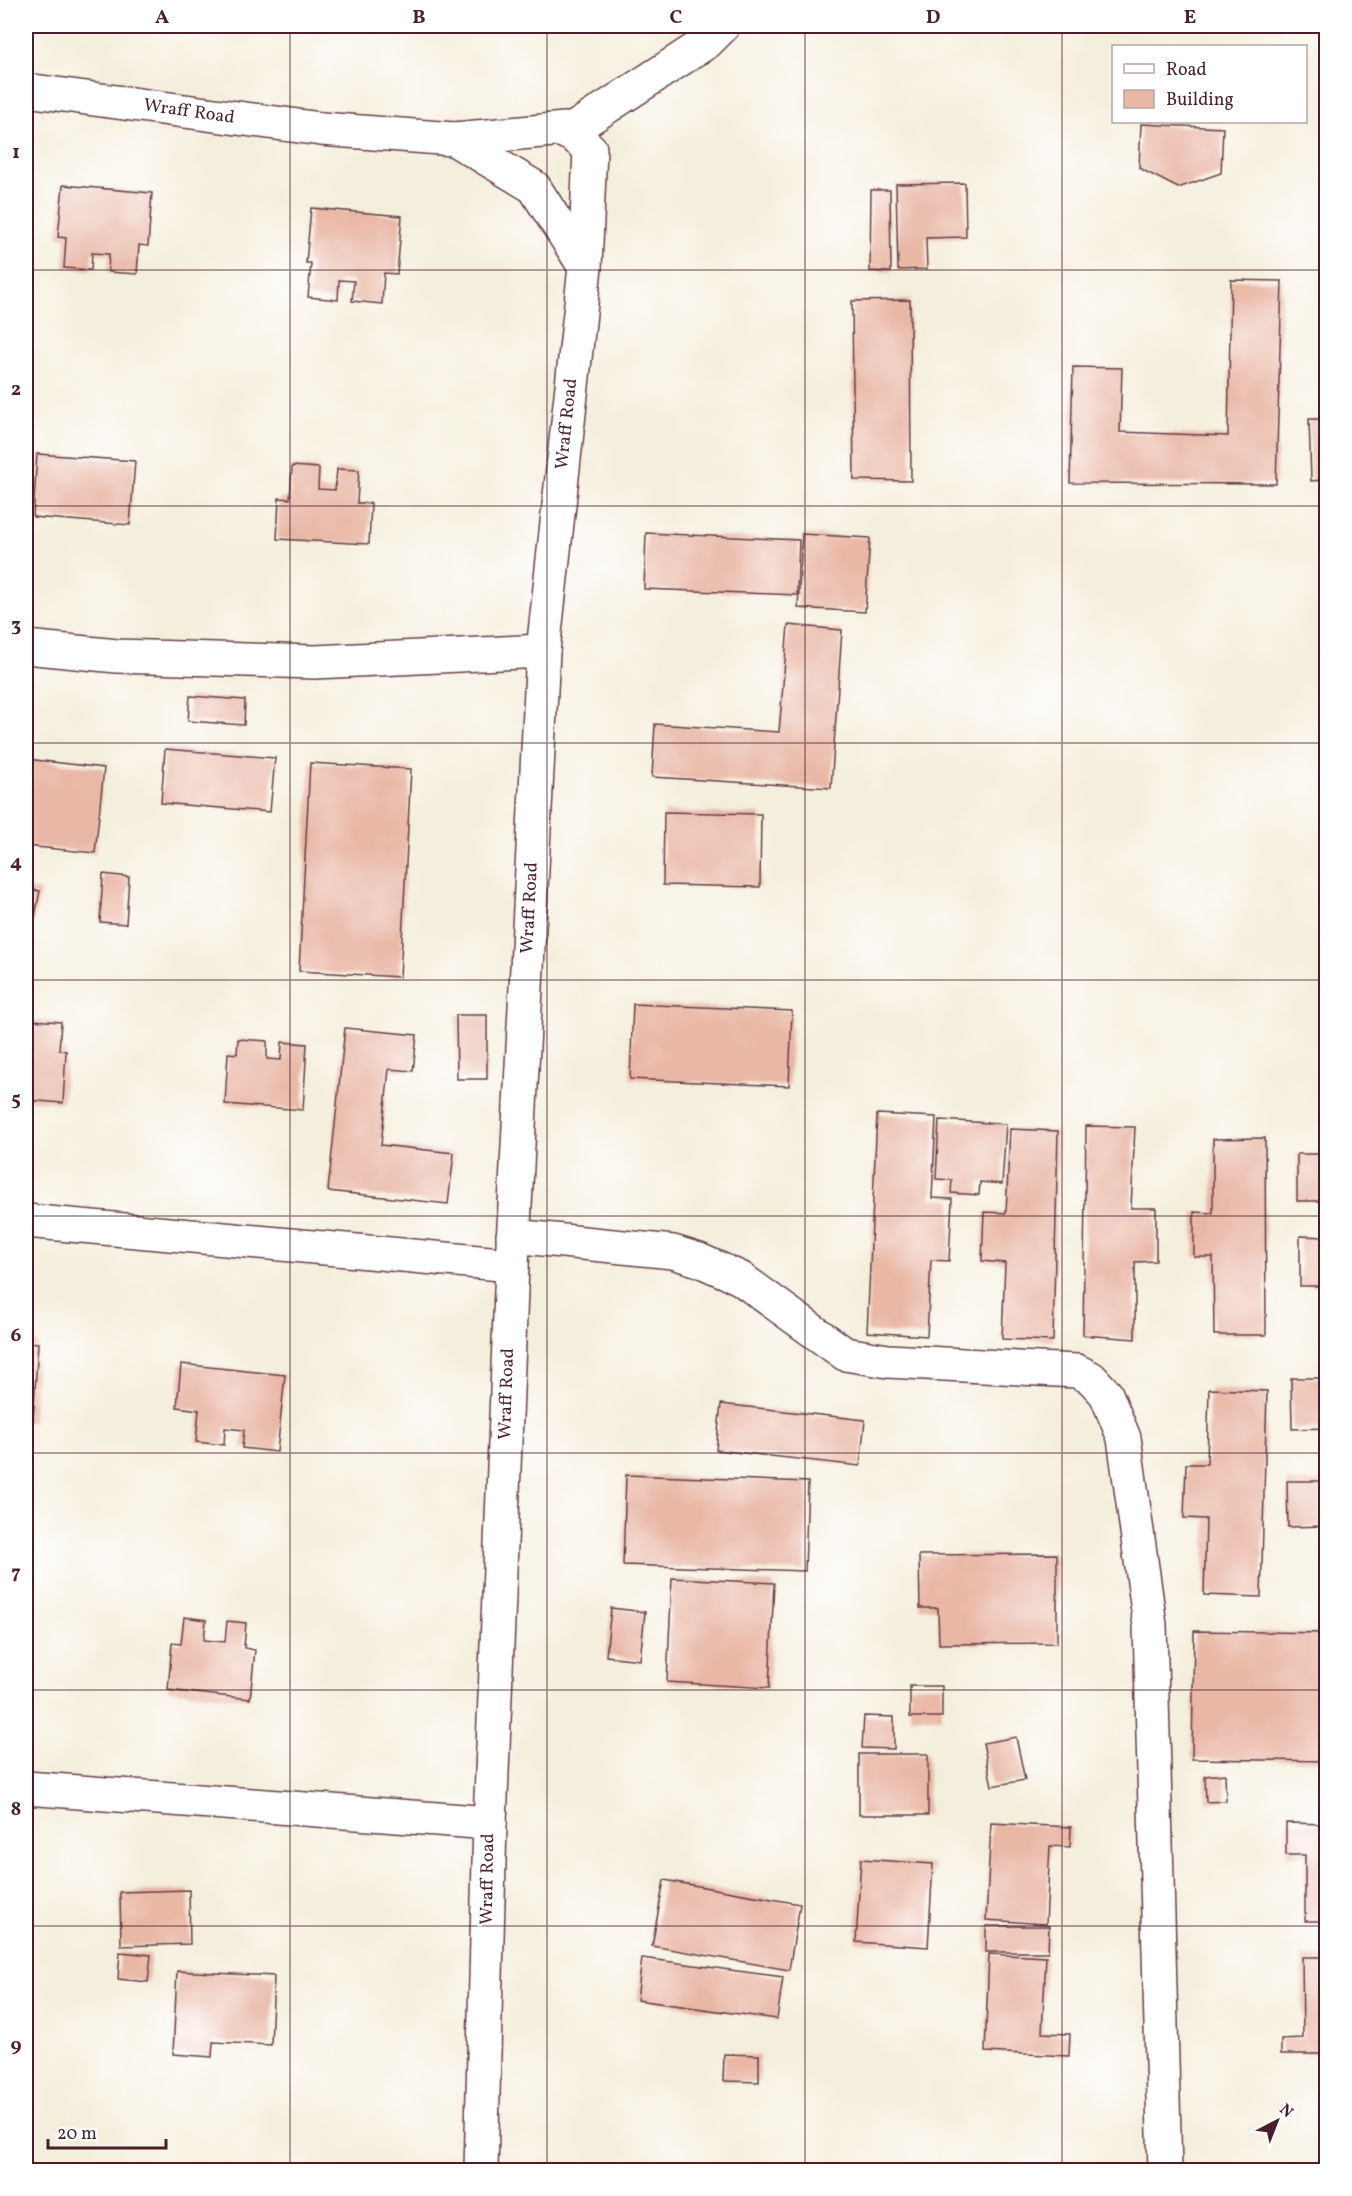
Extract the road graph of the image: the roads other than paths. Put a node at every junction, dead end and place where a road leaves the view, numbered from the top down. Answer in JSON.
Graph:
{"nodes":[{"id":1,"x":723,"y":26,"type":"edge"},
{"id":2,"x":26,"y":90,"type":"edge"},
{"id":3,"x":567,"y":133,"type":"junction"},
{"id":4,"x":454,"y":139,"type":"junction"},
{"id":5,"x":585,"y":267,"type":"junction"},
{"id":6,"x":26,"y":647,"type":"edge"},
{"id":7,"x":543,"y":651,"type":"junction"},
{"id":8,"x":26,"y":1221,"type":"edge"},
{"id":9,"x":513,"y":1250,"type":"junction"},
{"id":10,"x":26,"y":1788,"type":"edge"},
{"id":11,"x":489,"y":1822,"type":"junction"},
{"id":12,"x":480,"y":2170,"type":"edge"},
{"id":13,"x":1165,"y":2170,"type":"edge"}],
"edges":[{"from":1,"to":3,"type":"street"},
{"from":2,"to":4,"type":"street","name":"Wraff Road"},
{"from":3,"to":4,"type":"street"},
{"from":3,"to":5,"type":"street"},
{"from":4,"to":5,"type":"street","name":"Wraff Road"},
{"from":5,"to":7,"type":"street","name":"Wraff Road"},
{"from":6,"to":7,"type":"street"},
{"from":7,"to":9,"type":"street","name":"Wraff Road"},
{"from":8,"to":9,"type":"street"},
{"from":9,"to":11,"type":"street","name":"Wraff Road"},
{"from":9,"to":13,"type":"street"},
{"from":10,"to":11,"type":"street"},
{"from":11,"to":12,"type":"street","name":"Wraff Road"}]}
